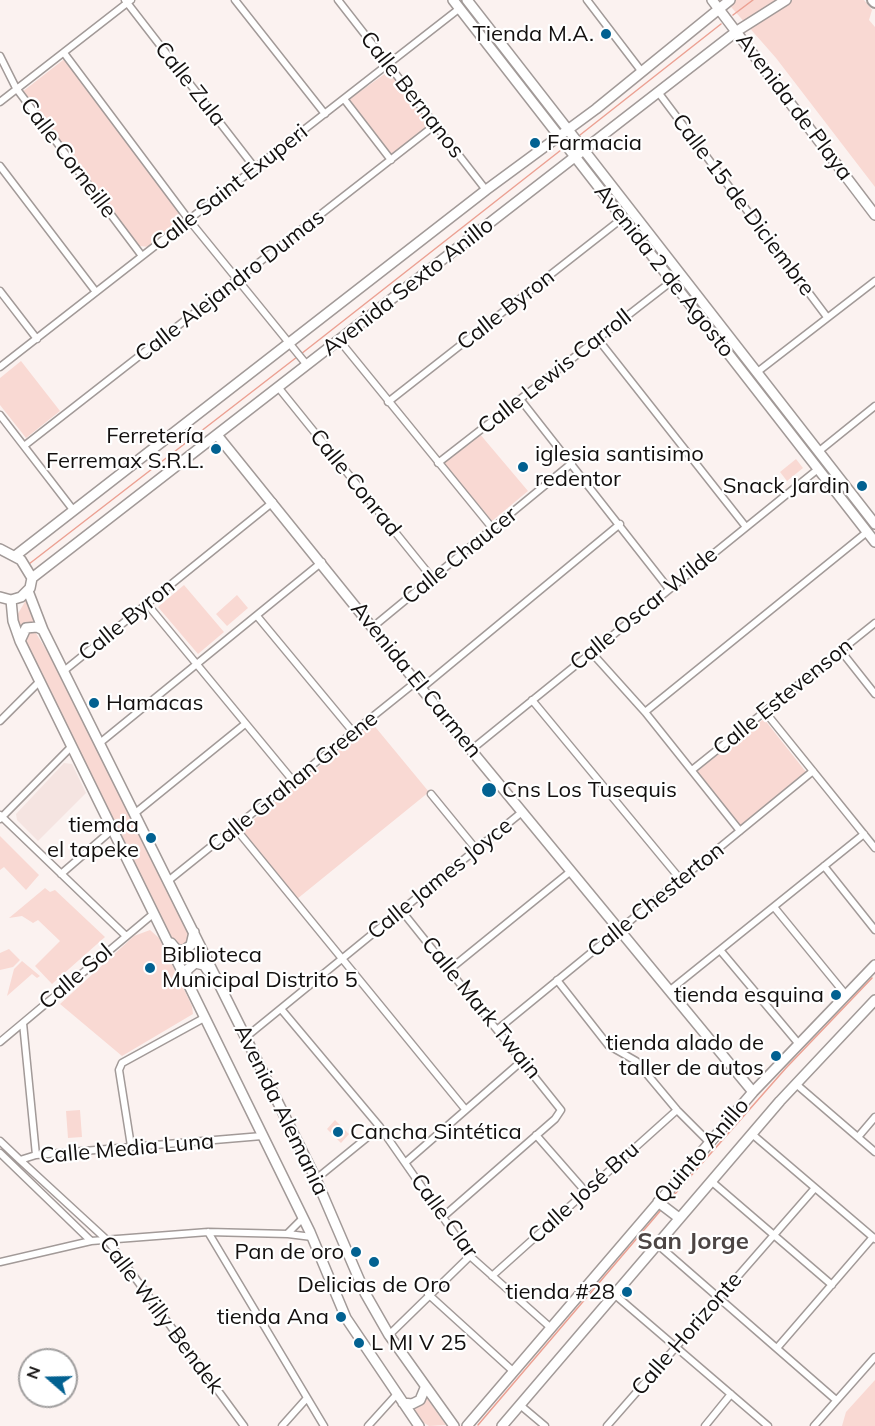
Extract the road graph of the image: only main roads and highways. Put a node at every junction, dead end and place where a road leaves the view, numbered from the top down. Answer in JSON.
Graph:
{"nodes":[{"id":1,"x":453,"y":0,"type":"edge"},
{"id":2,"x":467,"y":0,"type":"edge"},
{"id":3,"x":712,"y":0,"type":"edge"},
{"id":4,"x":730,"y":0,"type":"edge"},
{"id":5,"x":786,"y":0,"type":"edge"},
{"id":6,"x":720,"y":10,"type":"junction"},
{"id":7,"x":737,"y":31,"type":"junction"},
{"id":8,"x":523,"y":70,"type":"junction"},
{"id":9,"x":514,"y":77,"type":"junction"},
{"id":10,"x":569,"y":130,"type":"junction"},
{"id":11,"x":558,"y":137,"type":"junction"},
{"id":12,"x":584,"y":150,"type":"junction"},
{"id":13,"x":575,"y":158,"type":"junction"},
{"id":14,"x":618,"y":203,"type":"junction"},
{"id":15,"x":875,"y":215,"type":"edge"},
{"id":16,"x":217,"y":435,"type":"junction"},
{"id":17,"x":847,"y":498,"type":"junction"},
{"id":18,"x":875,"y":524,"type":"edge"},
{"id":19,"x":875,"y":542,"type":"edge"},
{"id":20,"x":6,"y":553,"type":"edge"},
{"id":21,"x":32,"y":578,"type":"junction"},
{"id":22,"x":28,"y":591,"type":"junction"},
{"id":23,"x":4,"y":600,"type":"edge"},
{"id":24,"x":43,"y":630,"type":"junction"},
{"id":25,"x":20,"y":641,"type":"junction"},
{"id":26,"x":159,"y":926,"type":"junction"},
{"id":27,"x":194,"y":931,"type":"junction"},
{"id":28,"x":874,"y":968,"type":"edge"},
{"id":29,"x":186,"y":980,"type":"junction"},
{"id":30,"x":875,"y":1000,"type":"edge"},
{"id":31,"x":230,"y":1006,"type":"junction"},
{"id":32,"x":753,"y":1092,"type":"junction"},
{"id":33,"x":658,"y":1202,"type":"junction"},
{"id":34,"x":679,"y":1218,"type":"junction"},
{"id":35,"x":425,"y":1388,"type":"junction"},
{"id":36,"x":403,"y":1403,"type":"junction"},
{"id":37,"x":419,"y":1426,"type":"edge"},
{"id":38,"x":454,"y":1426,"type":"edge"},
{"id":39,"x":467,"y":1426,"type":"edge"},
{"id":40,"x":502,"y":1426,"type":"edge"}],
"edges":[{"from":1,"to":9,"type":"main road","name":"Avenida 2 de Agosto"},
{"from":2,"to":8,"type":"main road","name":"Avenida 2 de Agosto"},
{"from":3,"to":6,"type":"main road","name":"Avenida de Playa"},
{"from":4,"to":6,"type":"main road","name":"Avenida Sexto Anillo"},
{"from":5,"to":7,"type":"main road","name":"Avenida Sexto Anillo"},
{"from":6,"to":7,"type":"main road","name":"Avenida de Playa"},
{"from":6,"to":10,"type":"main road","name":"Avenida Sexto Anillo"},
{"from":7,"to":12,"type":"main road","name":"Avenida Sexto Anillo"},
{"from":7,"to":15,"type":"main road","name":"Avenida de Playa"},
{"from":8,"to":9,"type":"main road"},
{"from":8,"to":10,"type":"main road","name":"Avenida 2 de Agosto"},
{"from":9,"to":11,"type":"main road","name":"Avenida 2 de Agosto"},
{"from":10,"to":11,"type":"main road","name":"Avenida Sexto Anillo"},
{"from":10,"to":12,"type":"main road","name":"Avenida 2 de Agosto"},
{"from":11,"to":13,"type":"main road","name":"Avenida 2 de Agosto"},
{"from":11,"to":20,"type":"main road","name":"Avenida Sexto Anillo"},
{"from":12,"to":13,"type":"main road","name":"Avenida Sexto Anillo"},
{"from":12,"to":14,"type":"main road","name":"Avenida 2 de Agosto"},
{"from":13,"to":14,"type":"main road","name":"Avenida 2 de Agosto"},
{"from":13,"to":16,"type":"main road","name":"Avenida Sexto Anillo"},
{"from":14,"to":17,"type":"main road","name":"Avenida 2 de Agosto"},
{"from":14,"to":17,"type":"main road","name":"Avenida 2 de Agosto"},
{"from":16,"to":21,"type":"main road","name":"Avenida Sexto Anillo"},
{"from":16,"to":32,"type":"main road","name":"Avenida El Carmen"},
{"from":17,"to":18,"type":"main road","name":"Avenida 2 de Agosto"},
{"from":17,"to":19,"type":"main road","name":"Avenida 2 de Agosto"},
{"from":20,"to":21,"type":"main road"},
{"from":21,"to":22,"type":"main road"},
{"from":22,"to":23,"type":"main road"},
{"from":22,"to":24,"type":"main road","name":"Avenida Alemania"},
{"from":23,"to":25,"type":"main road","name":"Avenida Alemania"},
{"from":24,"to":25,"type":"main road"},
{"from":24,"to":27,"type":"main road","name":"Avenida Alemania"},
{"from":25,"to":26,"type":"main road","name":"Avenida Alemania"},
{"from":26,"to":27,"type":"main road"},
{"from":26,"to":29,"type":"main road","name":"Avenida Alemania"},
{"from":27,"to":31,"type":"main road","name":"Avenida Alemania"},
{"from":28,"to":32,"type":"main road","name":"Quinto Anillo"},
{"from":29,"to":31,"type":"main road"},
{"from":29,"to":36,"type":"main road","name":"Avenida Alemania"},
{"from":30,"to":34,"type":"main road","name":"Quinto Anillo"},
{"from":31,"to":35,"type":"main road","name":"Avenida Alemania"},
{"from":32,"to":33,"type":"main road","name":"Quinto Anillo"},
{"from":33,"to":34,"type":"main road"},
{"from":33,"to":39,"type":"main road","name":"Quinto Anillo"},
{"from":34,"to":40,"type":"main road","name":"Quinto Anillo"},
{"from":35,"to":36,"type":"main road"},
{"from":35,"to":38,"type":"main road","name":"Avenida Alemania"},
{"from":36,"to":37,"type":"main road","name":"Avenida Alemania"}]}
